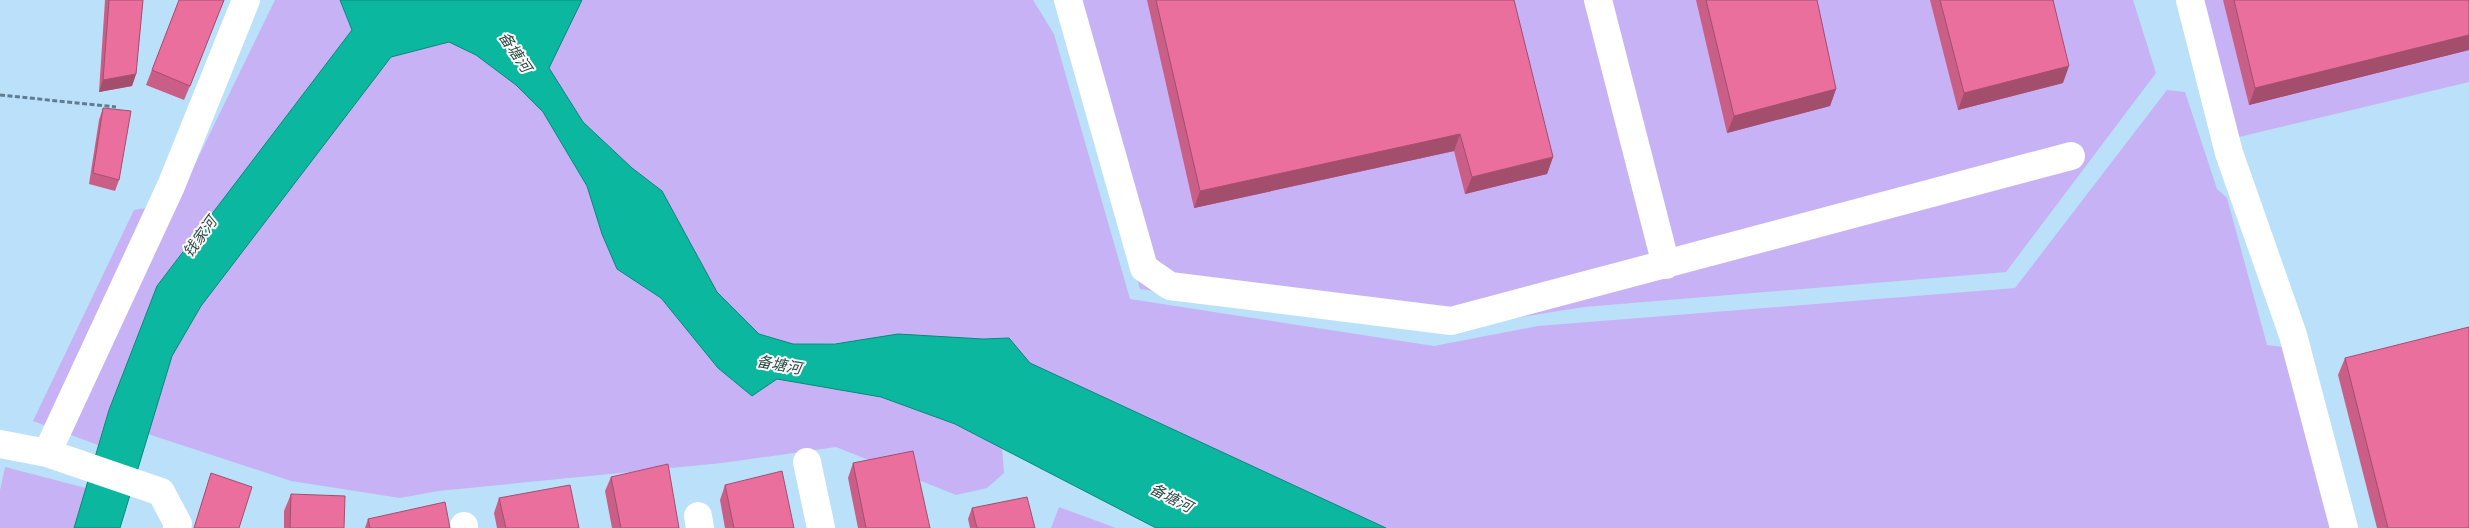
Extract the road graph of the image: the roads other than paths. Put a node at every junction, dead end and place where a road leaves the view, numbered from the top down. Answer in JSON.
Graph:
{"nodes":[{"id":1,"x":246,"y":0,"type":"edge"},
{"id":2,"x":1068,"y":0,"type":"edge"},
{"id":3,"x":1598,"y":0,"type":"edge"},
{"id":4,"x":2190,"y":0,"type":"edge"},
{"id":5,"x":2071,"y":156,"type":"dead end"},
{"id":6,"x":1666,"y":265,"type":"junction"},
{"id":7,"x":0,"y":444,"type":"edge"},
{"id":8,"x":47,"y":453,"type":"junction"},
{"id":9,"x":808,"y":462,"type":"dead end"},
{"id":10,"x":177,"y":528,"type":"edge"},
{"id":11,"x":821,"y":528,"type":"edge"},
{"id":12,"x":2344,"y":528,"type":"edge"}],
"edges":[{"from":1,"to":8,"type":"street"},
{"from":2,"to":6,"type":"street"},
{"from":3,"to":6,"type":"street"},
{"from":4,"to":12,"type":"street"},
{"from":5,"to":6,"type":"street"},
{"from":7,"to":8,"type":"street"},
{"from":8,"to":10,"type":"street"},
{"from":9,"to":11,"type":"street"}]}
